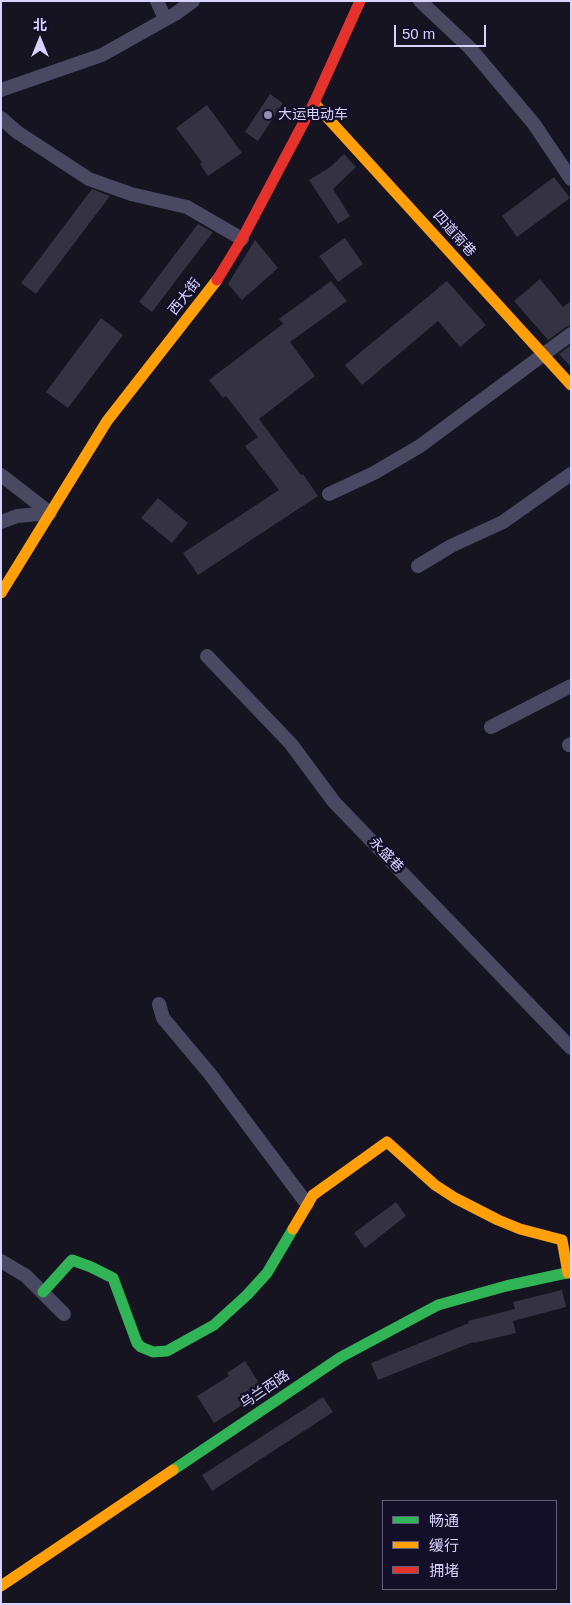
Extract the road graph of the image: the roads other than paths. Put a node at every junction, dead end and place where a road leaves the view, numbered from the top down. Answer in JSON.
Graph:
{"nodes":[{"id":1,"x":158,"y":1,"type":"edge"},
{"id":2,"x":193,"y":1,"type":"edge"},
{"id":3,"x":360,"y":1,"type":"edge"},
{"id":4,"x":420,"y":1,"type":"edge"},
{"id":5,"x":166,"y":19,"type":"junction"},
{"id":6,"x":1,"y":90,"type":"edge"},
{"id":7,"x":314,"y":103,"type":"junction"},
{"id":8,"x":1,"y":118,"type":"edge"},
{"id":9,"x":571,"y":179,"type":"edge"},
{"id":10,"x":242,"y":239,"type":"junction"},
{"id":11,"x":571,"y":334,"type":"edge"},
{"id":12,"x":543,"y":354,"type":"junction"},
{"id":13,"x":571,"y":386,"type":"edge"},
{"id":14,"x":1,"y":474,"type":"edge"},
{"id":15,"x":571,"y":474,"type":"edge"},
{"id":16,"x":328,"y":494,"type":"dead end"},
{"id":17,"x":50,"y":513,"type":"junction"},
{"id":18,"x":1,"y":522,"type":"edge"},
{"id":19,"x":418,"y":566,"type":"dead end"},
{"id":20,"x":1,"y":592,"type":"edge"},
{"id":21,"x":207,"y":656,"type":"dead end"},
{"id":22,"x":571,"y":686,"type":"edge"},
{"id":23,"x":491,"y":727,"type":"dead end"},
{"id":24,"x":159,"y":1004,"type":"dead end"},
{"id":25,"x":571,"y":1048,"type":"edge"},
{"id":26,"x":307,"y":1204,"type":"junction"},
{"id":27,"x":1,"y":1261,"type":"edge"},
{"id":28,"x":570,"y":1272,"type":"edge"},
{"id":29,"x":43,"y":1292,"type":"junction"},
{"id":30,"x":64,"y":1314,"type":"dead end"},
{"id":31,"x":1,"y":1586,"type":"edge"}],
"edges":[{"from":1,"to":5,"type":"street"},
{"from":2,"to":5,"type":"street"},
{"from":3,"to":7,"type":"main road","name":"西大街"},
{"from":4,"to":9,"type":"street"},
{"from":5,"to":6,"type":"street"},
{"from":7,"to":10,"type":"main road","name":"西大街"},
{"from":7,"to":12,"type":"main road","name":"四道南巷"},
{"from":8,"to":10,"type":"street"},
{"from":10,"to":17,"type":"main road","name":"西大街"},
{"from":11,"to":12,"type":"street"},
{"from":12,"to":13,"type":"main road","name":"四道南巷"},
{"from":12,"to":16,"type":"street"},
{"from":14,"to":17,"type":"street"},
{"from":15,"to":19,"type":"street"},
{"from":17,"to":18,"type":"street"},
{"from":17,"to":20,"type":"main road","name":"西大街"},
{"from":21,"to":25,"type":"street","name":"永盛巷"},
{"from":22,"to":23,"type":"street"},
{"from":24,"to":26,"type":"street"},
{"from":26,"to":28,"type":"main road"},
{"from":26,"to":29,"type":"main road"},
{"from":27,"to":29,"type":"street"},
{"from":28,"to":31,"type":"main road","name":"乌兰西路"},
{"from":29,"to":30,"type":"street"}]}
